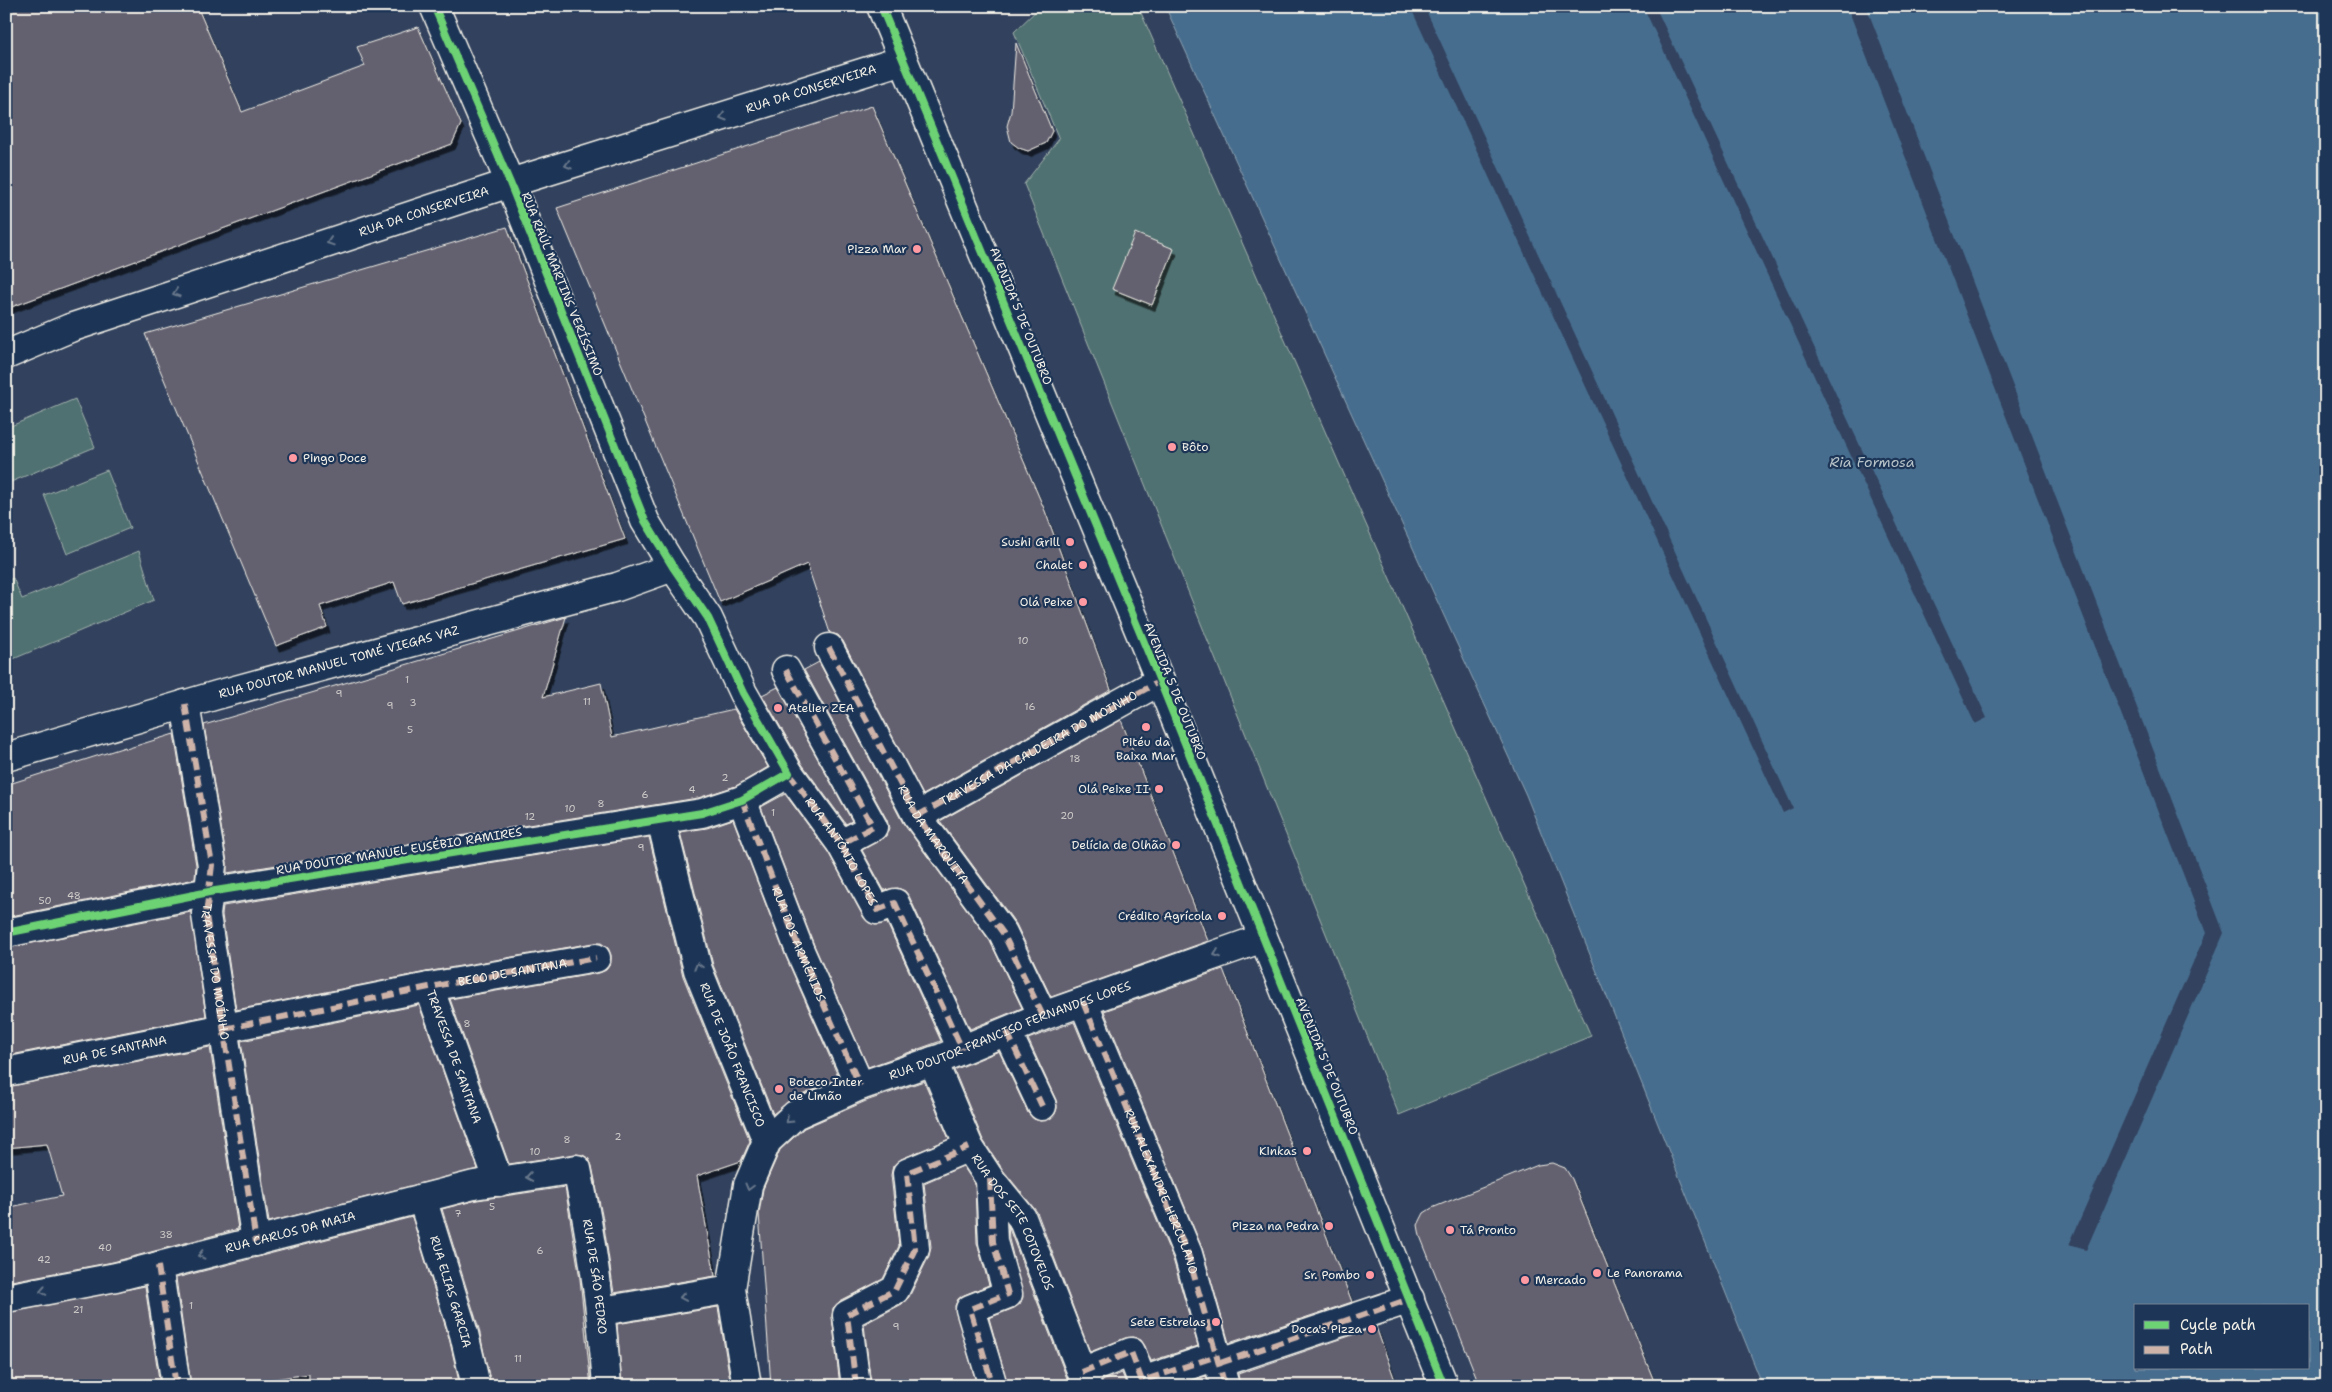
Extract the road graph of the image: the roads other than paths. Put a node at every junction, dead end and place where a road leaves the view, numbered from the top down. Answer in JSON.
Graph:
{"nodes":[{"id":1,"x":434,"y":6,"type":"edge"},
{"id":2,"x":881,"y":6,"type":"edge"},
{"id":3,"x":903,"y":60,"type":"junction"},
{"id":4,"x":510,"y":184,"type":"junction"},
{"id":5,"x":6,"y":354,"type":"edge"},
{"id":6,"x":673,"y":567,"type":"junction"},
{"id":7,"x":829,"y":648,"type":"dead end"},
{"id":8,"x":786,"y":670,"type":"dead end"},
{"id":9,"x":1160,"y":681,"type":"junction"},
{"id":10,"x":743,"y":693,"type":"joint"},
{"id":11,"x":185,"y":704,"type":"junction"},
{"id":12,"x":6,"y":757,"type":"edge"},
{"id":13,"x":789,"y":773,"type":"junction"},
{"id":14,"x":742,"y":800,"type":"junction"},
{"id":15,"x":917,"y":816,"type":"junction"},
{"id":16,"x":661,"y":820,"type":"junction"},
{"id":17,"x":841,"y":844,"type":"junction"},
{"id":18,"x":209,"y":892,"type":"junction"},
{"id":19,"x":6,"y":933,"type":"edge"},
{"id":20,"x":1263,"y":938,"type":"junction"},
{"id":21,"x":596,"y":958,"type":"dead end"},
{"id":22,"x":429,"y":987,"type":"junction"},
{"id":23,"x":1083,"y":1002,"type":"junction"},
{"id":24,"x":1043,"y":1016,"type":"junction"},
{"id":25,"x":224,"y":1029,"type":"junction"},
{"id":26,"x":1007,"y":1032,"type":"junction"},
{"id":27,"x":962,"y":1049,"type":"junction"},
{"id":28,"x":933,"y":1061,"type":"junction"},
{"id":29,"x":6,"y":1072,"type":"edge"},
{"id":30,"x":860,"y":1086,"type":"junction"},
{"id":31,"x":1042,"y":1106,"type":"dead end"},
{"id":32,"x":767,"y":1141,"type":"junction"},
{"id":33,"x":969,"y":1147,"type":"junction"},
{"id":34,"x":577,"y":1169,"type":"joint"},
{"id":35,"x":990,"y":1179,"type":"junction"},
{"id":36,"x":499,"y":1182,"type":"junction"},
{"id":37,"x":422,"y":1198,"type":"junction"},
{"id":38,"x":256,"y":1242,"type":"junction"},
{"id":39,"x":158,"y":1266,"type":"junction"},
{"id":40,"x":731,"y":1289,"type":"junction"},
{"id":41,"x":6,"y":1298,"type":"edge"},
{"id":42,"x":1410,"y":1299,"type":"junction"},
{"id":43,"x":602,"y":1311,"type":"junction"},
{"id":44,"x":1221,"y":1368,"type":"edge"},
{"id":45,"x":1084,"y":1379,"type":"edge"},
{"id":46,"x":176,"y":1386,"type":"edge"},
{"id":47,"x":476,"y":1386,"type":"edge"},
{"id":48,"x":607,"y":1386,"type":"edge"},
{"id":49,"x":747,"y":1386,"type":"edge"},
{"id":50,"x":856,"y":1386,"type":"edge"},
{"id":51,"x":993,"y":1386,"type":"edge"},
{"id":52,"x":1444,"y":1386,"type":"edge"}],
"edges":[{"from":1,"to":4,"type":"street","name":"RUA RAÚL MARTINS VERÍSSIMO"},
{"from":2,"to":3,"type":"street","name":"AVENIDA 5 DE OUTUBRO"},
{"from":3,"to":4,"type":"street","name":"RUA DA CONSERVEIRA","one_way":true},
{"from":3,"to":9,"type":"street","name":"AVENIDA 5 DE OUTUBRO"},
{"from":4,"to":5,"type":"street","name":"RUA DA CONSERVEIRA","one_way":true},
{"from":4,"to":6,"type":"street","name":"RUA RAÚL MARTINS VERÍSSIMO"},
{"from":6,"to":10,"type":"street","name":"RUA RAÚL MARTINS VERÍSSIMO"},
{"from":6,"to":11,"type":"street","name":"RUA DOUTOR MANUEL TOMÉ VIEGAS VAZ"},
{"from":7,"to":15,"type":"street","name":"RUA DA MARQUITA"},
{"from":8,"to":17,"type":"street"},
{"from":9,"to":15,"type":"street","name":"TRAVESSA DA CALDEIRA DO MOINHO"},
{"from":9,"to":20,"type":"street","name":"AVENIDA 5 DE OUTUBRO"},
{"from":10,"to":13,"type":"street","name":"RUA ANTÓNIO LOPES"},
{"from":11,"to":12,"type":"street","name":"RUA DOUTOR MANUEL TOMÉ VIEGAS VAZ"},
{"from":11,"to":18,"type":"street","name":"TRAVESSA DO MOÍNHO"},
{"from":13,"to":14,"type":"street","name":"RUA DOUTOR MANUEL EUSÉBIO RAMIRES"},
{"from":13,"to":17,"type":"street","name":"RUA ANTÓNIO LOPES"},
{"from":14,"to":16,"type":"street","name":"RUA DOUTOR MANUEL EUSÉBIO RAMIRES"},
{"from":14,"to":30,"type":"street","name":"RUA DOS ARMÉNIOS"},
{"from":15,"to":24,"type":"street","name":"RUA DA MARQUITA"},
{"from":16,"to":18,"type":"street","name":"RUA DOUTOR MANUEL EUSÉBIO RAMIRES"},
{"from":32,"to":16,"type":"street","name":"RUA DE JOÃO FRANCISCO","one_way":true},
{"from":17,"to":27,"type":"street","name":"RUA ANTÓNIO LOPES"},
{"from":18,"to":19,"type":"street","name":"RUA DOUTOR MANUEL EUSÉBIO RAMIRES"},
{"from":18,"to":25,"type":"street","name":"TRAVESSA DO MOÍNHO"},
{"from":20,"to":23,"type":"street","name":"RUA DOUTOR FRANCISO FERNANDES LOPES","one_way":true},
{"from":20,"to":42,"type":"street","name":"AVENIDA 5 DE OUTUBRO"},
{"from":21,"to":22,"type":"street","name":"BECO DE SANTANA"},
{"from":22,"to":25,"type":"street","name":"TRAVESSA DE SANTANA"},
{"from":22,"to":36,"type":"street","name":"TRAVESSA DE SANTANA"},
{"from":23,"to":24,"type":"street","name":"RUA DOUTOR FRANCISO FERNANDES LOPES"},
{"from":23,"to":44,"type":"street","name":"RUA ALEXANDRE HERCULANO"},
{"from":24,"to":26,"type":"street","name":"RUA DOUTOR FRANCISO FERNANDES LOPES"},
{"from":25,"to":29,"type":"street","name":"RUA DE SANTANA"},
{"from":25,"to":38,"type":"street","name":"TRAVESSA DO MOÍNHO"},
{"from":26,"to":27,"type":"street","name":"RUA DOUTOR FRANCISO FERNANDES LOPES"},
{"from":26,"to":31,"type":"street"},
{"from":27,"to":28,"type":"street","name":"RUA DOUTOR FRANCISO FERNANDES LOPES"},
{"from":28,"to":30,"type":"street","name":"RUA DOUTOR FRANCISO FERNANDES LOPES"},
{"from":28,"to":33,"type":"street","name":"RUA DOS SETE COTOVELOS"},
{"from":30,"to":32,"type":"street","name":"RUA DOUTOR FRANCISO FERNANDES LOPES","one_way":true},
{"from":32,"to":40,"type":"street","name":"RUA DE JOÃO FRANCISCO","one_way":true},
{"from":33,"to":35,"type":"street","name":"RUA DOS SETE COTOVELOS"},
{"from":33,"to":50,"type":"street"},
{"from":34,"to":36,"type":"street","name":"RUA CARLOS DA MAIA","one_way":true},
{"from":34,"to":43,"type":"street","name":"RUA DE SÃO PEDRO"},
{"from":35,"to":45,"type":"street","name":"RUA DOS SETE COTOVELOS"},
{"from":35,"to":51,"type":"street"},
{"from":36,"to":37,"type":"street","name":"RUA CARLOS DA MAIA"},
{"from":37,"to":38,"type":"street","name":"RUA CARLOS DA MAIA"},
{"from":37,"to":47,"type":"street","name":"RUA ELIAS GARCIA"},
{"from":38,"to":39,"type":"street","name":"RUA CARLOS DA MAIA","one_way":true},
{"from":39,"to":41,"type":"street","name":"RUA CARLOS DA MAIA","one_way":true},
{"from":39,"to":46,"type":"street"},
{"from":40,"to":43,"type":"street","one_way":true},
{"from":40,"to":49,"type":"street","name":"RUA DE JOÃO FRANCISCO"},
{"from":42,"to":44,"type":"street"},
{"from":42,"to":52,"type":"street","name":"AVENIDA 5 DE OUTUBRO"},
{"from":43,"to":48,"type":"street","name":"RUA DE SÃO PEDRO"},
{"from":44,"to":45,"type":"street"}]}
